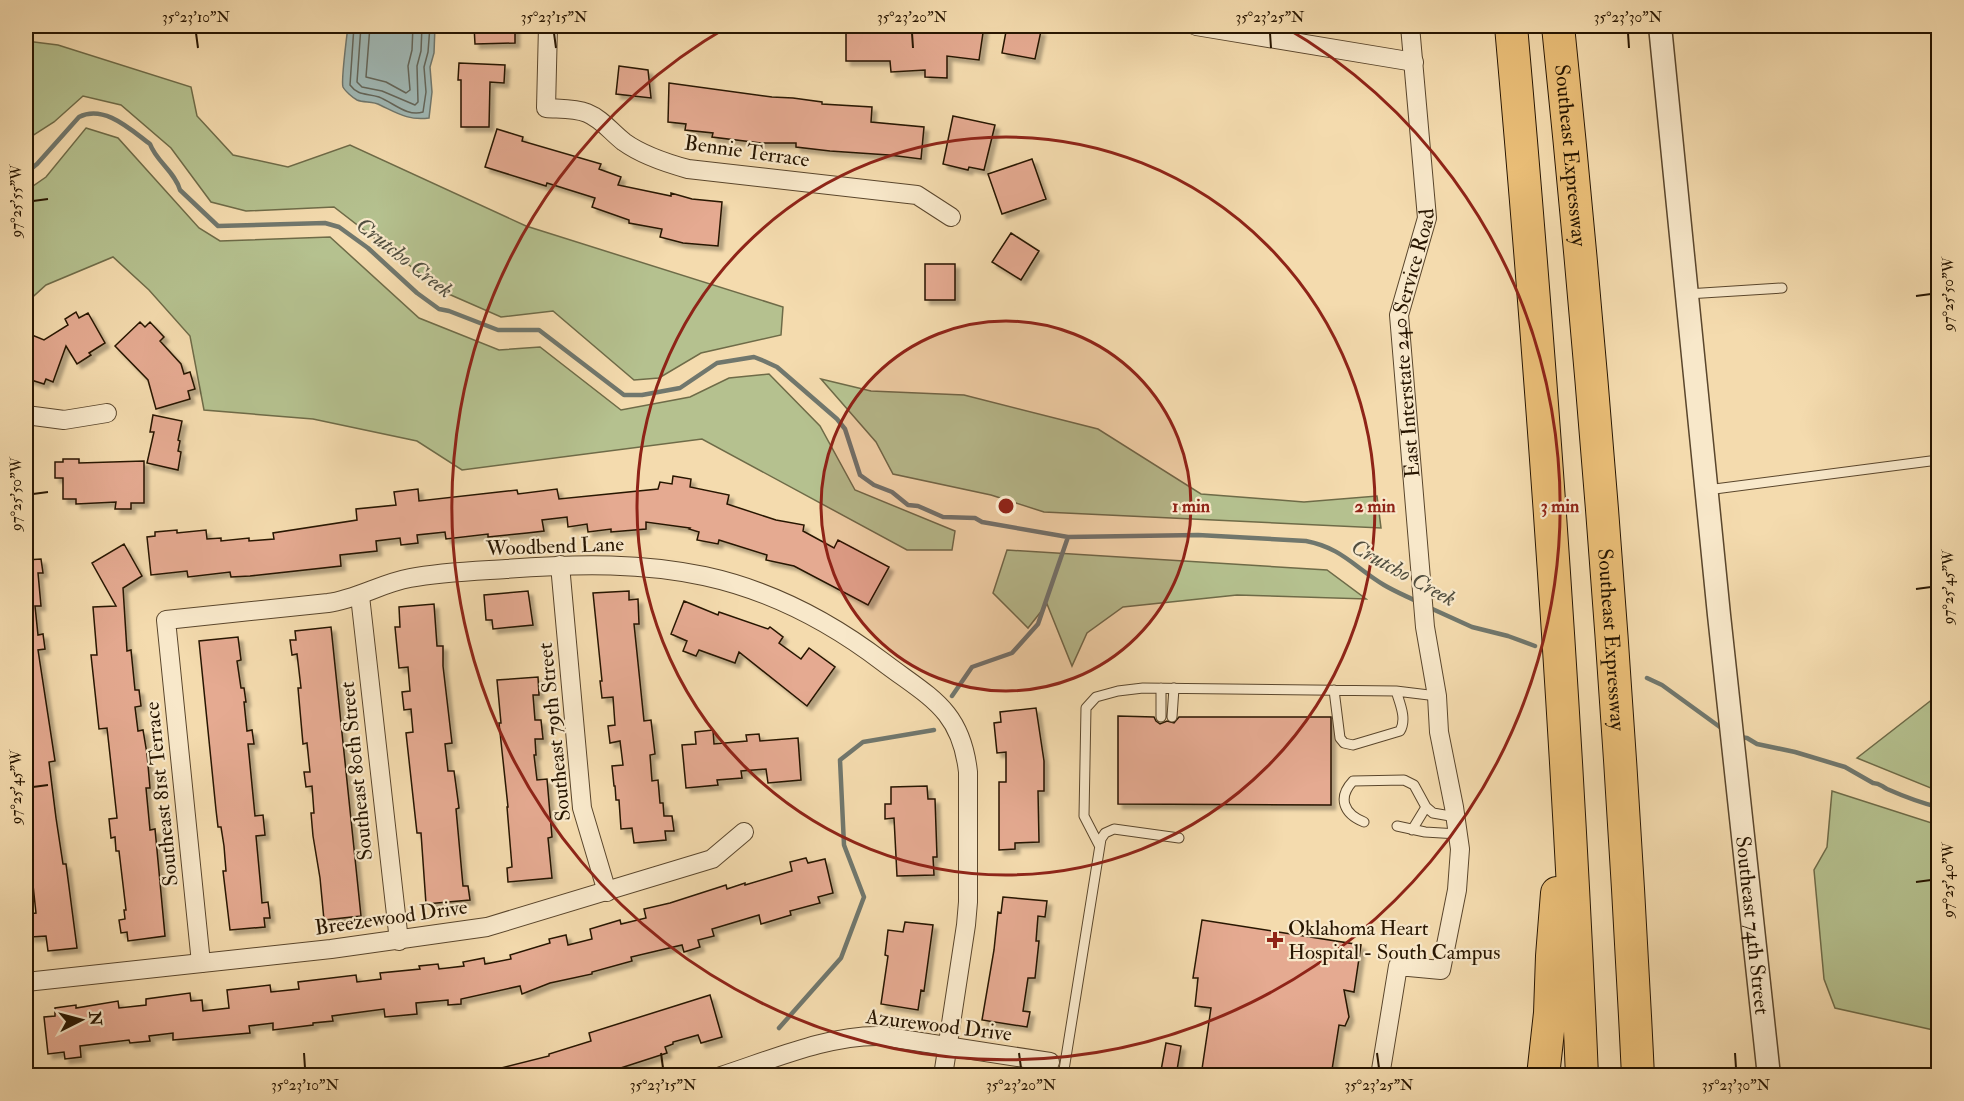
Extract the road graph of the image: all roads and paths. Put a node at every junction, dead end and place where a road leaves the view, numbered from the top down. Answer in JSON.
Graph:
{"nodes":[{"id":1,"x":548,"y":26,"type":"edge"},
{"id":2,"x":1197,"y":26,"type":"edge"},
{"id":3,"x":1410,"y":26,"type":"edge"},
{"id":4,"x":1511,"y":26,"type":"edge"},
{"id":5,"x":1557,"y":26,"type":"edge"},
{"id":6,"x":1660,"y":26,"type":"edge"},
{"id":7,"x":1414,"y":62,"type":"junction"},
{"id":8,"x":951,"y":217,"type":"dead end"},
{"id":9,"x":1782,"y":288,"type":"dead end"},
{"id":10,"x":1687,"y":294,"type":"junction"},
{"id":11,"x":107,"y":413,"type":"dead end"},
{"id":12,"x":26,"y":416,"type":"edge"},
{"id":13,"x":1938,"y":460,"type":"edge"},
{"id":14,"x":1707,"y":490,"type":"junction"},
{"id":15,"x":560,"y":565,"type":"junction"},
{"id":16,"x":360,"y":596,"type":"junction"},
{"id":17,"x":166,"y":620,"type":"joint"},
{"id":18,"x":1161,"y":688,"type":"junction"},
{"id":19,"x":1174,"y":688,"type":"junction"},
{"id":20,"x":1334,"y":690,"type":"junction"},
{"id":21,"x":1396,"y":691,"type":"junction"},
{"id":22,"x":1437,"y":696,"type":"junction"},
{"id":23,"x":1161,"y":717,"type":"dead end"},
{"id":24,"x":1172,"y":717,"type":"dead end"},
{"id":25,"x":1568,"y":770,"type":"junction"},
{"id":26,"x":1426,"y":807,"type":"junction"},
{"id":27,"x":1364,"y":822,"type":"dead end"},
{"id":28,"x":1397,"y":826,"type":"dead end"},
{"id":29,"x":1457,"y":826,"type":"junction"},
{"id":30,"x":1412,"y":830,"type":"junction"},
{"id":31,"x":744,"y":832,"type":"dead end"},
{"id":32,"x":1179,"y":838,"type":"dead end"},
{"id":33,"x":1099,"y":845,"type":"junction"},
{"id":34,"x":607,"y":892,"type":"junction"},
{"id":35,"x":399,"y":941,"type":"junction"},
{"id":36,"x":201,"y":963,"type":"junction"},
{"id":37,"x":1633,"y":972,"type":"junction"},
{"id":38,"x":26,"y":982,"type":"edge"},
{"id":39,"x":948,"y":1046,"type":"junction"},
{"id":40,"x":1050,"y":1062,"type":"dead end"},
{"id":41,"x":721,"y":1076,"type":"edge"},
{"id":42,"x":943,"y":1076,"type":"edge"},
{"id":43,"x":1063,"y":1076,"type":"edge"},
{"id":44,"x":1380,"y":1076,"type":"edge"},
{"id":45,"x":1543,"y":1076,"type":"edge"},
{"id":46,"x":1582,"y":1076,"type":"edge"},
{"id":47,"x":1638,"y":1076,"type":"edge"},
{"id":48,"x":1654,"y":1076,"type":"edge"},
{"id":49,"x":1769,"y":1076,"type":"edge"}],
"edges":[{"from":1,"to":8,"type":"street","name":"Bennie Terrace"},
{"from":2,"to":7,"type":"street"},
{"from":3,"to":7,"type":"street","name":"East Interstate 240 Service Road"},
{"from":4,"to":25,"type":"highway"},
{"from":5,"to":37,"type":"highway","name":"Southeast Expressway"},
{"from":6,"to":10,"type":"street"},
{"from":7,"to":22,"type":"street","name":"East Interstate 240 Service Road"},
{"from":9,"to":10,"type":"lane"},
{"from":10,"to":14,"type":"street"},
{"from":11,"to":12,"type":"street"},
{"from":13,"to":14,"type":"lane"},
{"from":14,"to":49,"type":"street","name":"Southeast 74th Street"},
{"from":15,"to":16,"type":"street","name":"Woodbend Lane"},
{"from":15,"to":34,"type":"street","name":"Southeast 79th Street"},
{"from":15,"to":39,"type":"street","name":"Woodbend Lane"},
{"from":16,"to":17,"type":"street","name":"Woodbend Lane"},
{"from":16,"to":35,"type":"street","name":"Southeast 80th Street"},
{"from":17,"to":36,"type":"street","name":"Southeast 81st Terrace"},
{"from":18,"to":19,"type":"lane"},
{"from":18,"to":23,"type":"lane"},
{"from":18,"to":33,"type":"lane"},
{"from":19,"to":20,"type":"lane"},
{"from":19,"to":24,"type":"lane"},
{"from":20,"to":21,"type":"lane"},
{"from":20,"to":21,"type":"lane"},
{"from":21,"to":22,"type":"lane"},
{"from":22,"to":29,"type":"street","name":"East Interstate 240 Service Road"},
{"from":25,"to":45,"type":"highway"},
{"from":25,"to":46,"type":"highway"},
{"from":26,"to":27,"type":"lane"},
{"from":26,"to":29,"type":"lane"},
{"from":26,"to":30,"type":"lane"},
{"from":28,"to":30,"type":"lane"},
{"from":29,"to":30,"type":"lane"},
{"from":29,"to":44,"type":"street","name":"East Interstate 240 Service Road"},
{"from":31,"to":34,"type":"street","name":"Breezewood Drive"},
{"from":32,"to":33,"type":"lane"},
{"from":33,"to":43,"type":"lane"},
{"from":34,"to":35,"type":"street","name":"Breezewood Drive"},
{"from":35,"to":36,"type":"street","name":"Breezewood Drive"},
{"from":36,"to":38,"type":"street","name":"Breezewood Drive"},
{"from":37,"to":47,"type":"highway","name":"Southeast Expressway"},
{"from":37,"to":48,"type":"highway"},
{"from":39,"to":40,"type":"street","name":"Azurewood Drive"},
{"from":39,"to":41,"type":"street","name":"Azurewood Drive"},
{"from":39,"to":42,"type":"street","name":"Woodbend Lane"}]}
